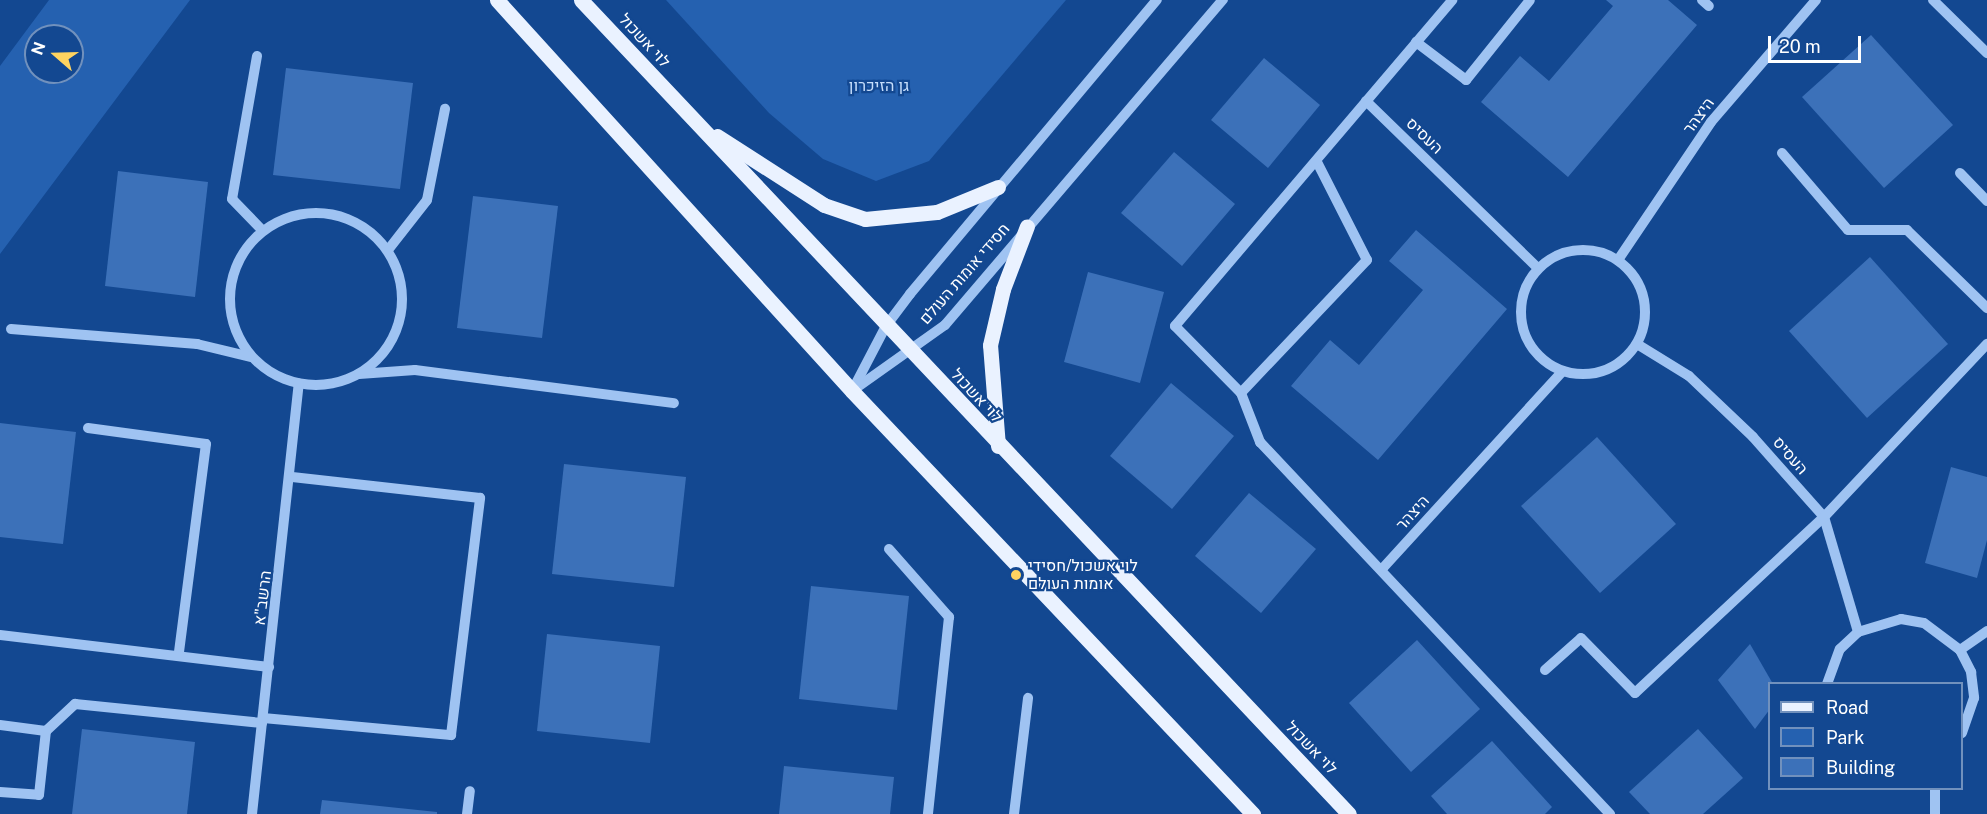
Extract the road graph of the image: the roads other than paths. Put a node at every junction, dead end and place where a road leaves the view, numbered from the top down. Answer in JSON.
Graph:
{"nodes":[{"id":1,"x":497,"y":0,"type":"edge"},
{"id":2,"x":581,"y":0,"type":"edge"},
{"id":3,"x":1158,"y":0,"type":"edge"},
{"id":4,"x":1223,"y":0,"type":"edge"},
{"id":5,"x":1452,"y":0,"type":"edge"},
{"id":6,"x":1530,"y":0,"type":"edge"},
{"id":7,"x":1816,"y":0,"type":"edge"},
{"id":8,"x":1934,"y":0,"type":"edge"},
{"id":9,"x":1416,"y":42,"type":"junction"},
{"id":10,"x":1987,"y":53,"type":"edge"},
{"id":11,"x":257,"y":56,"type":"dead end"},
{"id":12,"x":1366,"y":101,"type":"junction"},
{"id":13,"x":445,"y":109,"type":"dead end"},
{"id":14,"x":693,"y":120,"type":"junction"},
{"id":15,"x":1782,"y":153,"type":"dead end"},
{"id":16,"x":1317,"y":162,"type":"junction"},
{"id":17,"x":1960,"y":173,"type":"dead end"},
{"id":18,"x":998,"y":187,"type":"junction"},
{"id":19,"x":1987,"y":201,"type":"edge"},
{"id":20,"x":1027,"y":226,"type":"junction"},
{"id":21,"x":262,"y":230,"type":"junction"},
{"id":22,"x":388,"y":250,"type":"junction"},
{"id":23,"x":1618,"y":260,"type":"junction"},
{"id":24,"x":1538,"y":268,"type":"junction"},
{"id":25,"x":1987,"y":308,"type":"edge"},
{"id":26,"x":886,"y":326,"type":"junction"},
{"id":27,"x":11,"y":329,"type":"dead end"},
{"id":28,"x":1637,"y":344,"type":"junction"},
{"id":29,"x":1987,"y":344,"type":"edge"},
{"id":30,"x":912,"y":353,"type":"junction"},
{"id":31,"x":251,"y":357,"type":"junction"},
{"id":32,"x":1563,"y":371,"type":"junction"},
{"id":33,"x":358,"y":374,"type":"junction"},
{"id":34,"x":299,"y":384,"type":"junction"},
{"id":35,"x":852,"y":391,"type":"junction"},
{"id":36,"x":1241,"y":393,"type":"junction"},
{"id":37,"x":674,"y":403,"type":"dead end"},
{"id":38,"x":88,"y":428,"type":"dead end"},
{"id":39,"x":998,"y":446,"type":"junction"},
{"id":40,"x":291,"y":477,"type":"junction"},
{"id":41,"x":1824,"y":517,"type":"junction"},
{"id":42,"x":889,"y":549,"type":"dead end"},
{"id":43,"x":1382,"y":569,"type":"junction"},
{"id":44,"x":1987,"y":631,"type":"edge"},
{"id":45,"x":1858,"y":632,"type":"junction"},
{"id":46,"x":0,"y":635,"type":"edge"},
{"id":47,"x":1960,"y":650,"type":"junction"},
{"id":48,"x":179,"y":653,"type":"junction"},
{"id":49,"x":269,"y":667,"type":"junction"},
{"id":50,"x":1545,"y":670,"type":"dead end"},
{"id":51,"x":1828,"y":682,"type":"edge"},
{"id":52,"x":1028,"y":698,"type":"dead end"},
{"id":53,"x":263,"y":720,"type":"junction"},
{"id":54,"x":0,"y":725,"type":"edge"},
{"id":55,"x":1963,"y":730,"type":"edge"},
{"id":56,"x":46,"y":731,"type":"junction"},
{"id":57,"x":1935,"y":790,"type":"edge"},
{"id":58,"x":470,"y":791,"type":"dead end"},
{"id":59,"x":0,"y":792,"type":"edge"},
{"id":60,"x":252,"y":814,"type":"edge"},
{"id":61,"x":467,"y":814,"type":"edge"},
{"id":62,"x":928,"y":814,"type":"edge"},
{"id":63,"x":1014,"y":814,"type":"edge"},
{"id":64,"x":1253,"y":814,"type":"edge"},
{"id":65,"x":1349,"y":814,"type":"edge"},
{"id":66,"x":1610,"y":814,"type":"edge"},
{"id":67,"x":1935,"y":814,"type":"edge"}],
"edges":[{"from":1,"to":35,"type":"main road"},
{"from":2,"to":14,"type":"main road","name":"לוי אשכול"},
{"from":3,"to":18,"type":"street","name":"חסידי אומות העולם"},
{"from":4,"to":20,"type":"street","name":"חסידי אומות העולם"},
{"from":5,"to":9,"type":"street"},
{"from":6,"to":9,"type":"street"},
{"from":7,"to":23,"type":"street","name":"היצהר"},
{"from":8,"to":10,"type":"street"},
{"from":9,"to":12,"type":"street"},
{"from":11,"to":21,"type":"street"},
{"from":12,"to":16,"type":"street"},
{"from":12,"to":24,"type":"street","name":"העסיס"},
{"from":13,"to":22,"type":"street"},
{"from":14,"to":18,"type":"main road"},
{"from":14,"to":26,"type":"main road","name":"לוי אשכול"},
{"from":15,"to":25,"type":"street"},
{"from":16,"to":36,"type":"street"},
{"from":16,"to":36,"type":"street"},
{"from":17,"to":19,"type":"street"},
{"from":18,"to":26,"type":"street","name":"חסידי אומות העולם"},
{"from":20,"to":30,"type":"street","name":"חסידי אומות העולם"},
{"from":20,"to":39,"type":"main road"},
{"from":21,"to":22,"type":"street"},
{"from":21,"to":31,"type":"street"},
{"from":22,"to":33,"type":"street"},
{"from":23,"to":24,"type":"street"},
{"from":23,"to":28,"type":"street"},
{"from":24,"to":32,"type":"street"},
{"from":26,"to":30,"type":"main road","name":"לוי אשכול"},
{"from":26,"to":35,"type":"street","name":"חסידי אומות העולם"},
{"from":27,"to":31,"type":"street"},
{"from":28,"to":32,"type":"street"},
{"from":28,"to":41,"type":"street","name":"העסיס"},
{"from":29,"to":41,"type":"street"},
{"from":30,"to":35,"type":"street","name":"חסידי אומות העולם"},
{"from":30,"to":39,"type":"main road","name":"לוי אשכול"},
{"from":31,"to":34,"type":"street"},
{"from":32,"to":43,"type":"street","name":"היצהר"},
{"from":33,"to":34,"type":"street"},
{"from":33,"to":37,"type":"street"},
{"from":34,"to":40,"type":"street","name":"הרשב\"א"},
{"from":35,"to":64,"type":"main road"},
{"from":36,"to":43,"type":"street"},
{"from":38,"to":48,"type":"street"},
{"from":39,"to":65,"type":"main road","name":"לוי אשכול"},
{"from":40,"to":49,"type":"street","name":"הרשב\"א"},
{"from":40,"to":53,"type":"street"},
{"from":41,"to":45,"type":"street","name":"העסיס"},
{"from":41,"to":50,"type":"street"},
{"from":42,"to":62,"type":"street"},
{"from":43,"to":66,"type":"street"},
{"from":44,"to":47,"type":"street"},
{"from":45,"to":47,"type":"street"},
{"from":45,"to":51,"type":"street"},
{"from":46,"to":48,"type":"street"},
{"from":47,"to":55,"type":"street"},
{"from":48,"to":49,"type":"street"},
{"from":49,"to":53,"type":"street","name":"הרשב\"א"},
{"from":52,"to":63,"type":"street"},
{"from":53,"to":56,"type":"street"},
{"from":53,"to":60,"type":"street","name":"הרשב\"א"},
{"from":54,"to":56,"type":"street"},
{"from":56,"to":59,"type":"street"},
{"from":57,"to":67,"type":"street"},
{"from":58,"to":61,"type":"street"}]}
